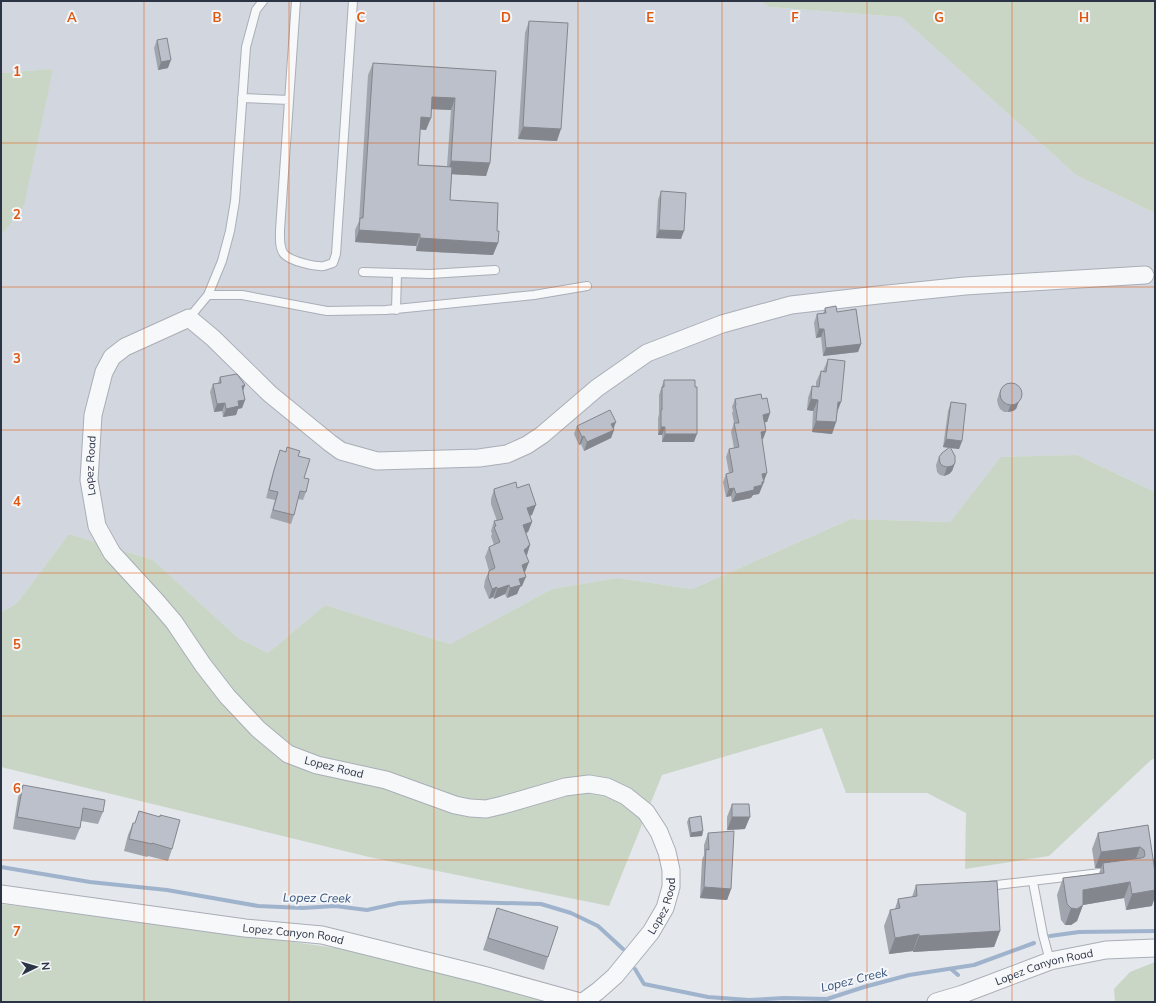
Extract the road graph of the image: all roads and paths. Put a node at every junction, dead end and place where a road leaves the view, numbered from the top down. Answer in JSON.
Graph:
{"nodes":[{"id":1,"x":262,"y":1,"type":"edge"},
{"id":2,"x":296,"y":1,"type":"edge"},
{"id":3,"x":353,"y":1,"type":"edge"},
{"id":4,"x":242,"y":98,"type":"junction"},
{"id":5,"x":289,"y":100,"type":"junction"},
{"id":6,"x":495,"y":270,"type":"dead end"},
{"id":7,"x":363,"y":272,"type":"dead end"},
{"id":8,"x":397,"y":273,"type":"junction"},
{"id":9,"x":1145,"y":275,"type":"dead end"},
{"id":10,"x":587,"y":286,"type":"dead end"},
{"id":11,"x":208,"y":295,"type":"junction"},
{"id":12,"x":396,"y":310,"type":"junction"},
{"id":13,"x":189,"y":318,"type":"junction"},
{"id":14,"x":1118,"y":871,"type":"edge"},
{"id":15,"x":1033,"y":882,"type":"junction"},
{"id":16,"x":981,"y":887,"type":"edge"},
{"id":17,"x":1,"y":894,"type":"edge"},
{"id":18,"x":1155,"y":948,"type":"edge"},
{"id":19,"x":1050,"y":961,"type":"junction"},
{"id":20,"x":580,"y":1002,"type":"edge"},
{"id":21,"x":583,"y":1002,"type":"edge"},
{"id":22,"x":936,"y":1002,"type":"edge"}],
"edges":[{"from":1,"to":4,"type":"lane"},
{"from":2,"to":5,"type":"lane"},
{"from":3,"to":5,"type":"lane"},
{"from":4,"to":5,"type":"lane"},
{"from":4,"to":11,"type":"lane"},
{"from":6,"to":8,"type":"lane"},
{"from":7,"to":8,"type":"lane"},
{"from":8,"to":12,"type":"lane"},
{"from":9,"to":13,"type":"street"},
{"from":10,"to":12,"type":"lane"},
{"from":11,"to":12,"type":"lane"},
{"from":11,"to":13,"type":"lane"},
{"from":13,"to":21,"type":"street","name":"Lopez Road"},
{"from":14,"to":15,"type":"lane"},
{"from":15,"to":16,"type":"lane"},
{"from":15,"to":19,"type":"lane"},
{"from":17,"to":20,"type":"street","name":"Lopez Canyon Road"},
{"from":18,"to":19,"type":"street","name":"Lopez Canyon Road"},
{"from":19,"to":22,"type":"street","name":"Lopez Canyon Road"}]}
